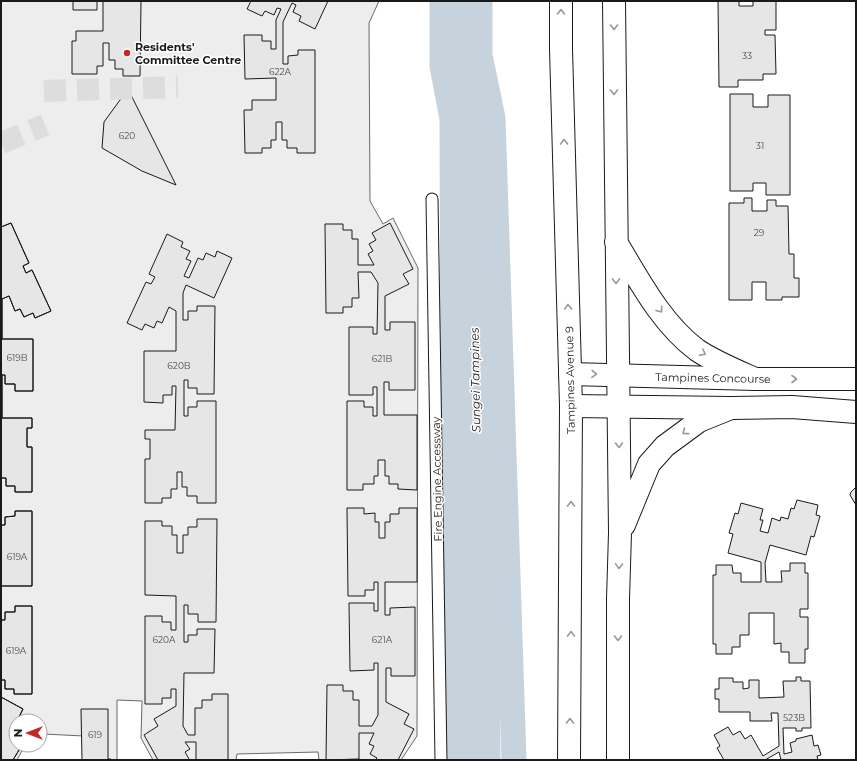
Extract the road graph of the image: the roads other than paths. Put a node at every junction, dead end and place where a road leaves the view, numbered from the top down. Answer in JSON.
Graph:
{"nodes":[{"id":1,"x":561,"y":1,"type":"edge"},
{"id":2,"x":614,"y":1,"type":"edge"},
{"id":3,"x":432,"y":199,"type":"dead end"},
{"id":4,"x":616,"y":242,"type":"junction"},
{"id":5,"x":570,"y":374,"type":"junction"},
{"id":6,"x":618,"y":375,"type":"junction"},
{"id":7,"x":755,"y":379,"type":"junction"},
{"id":8,"x":856,"y":379,"type":"edge"},
{"id":9,"x":571,"y":406,"type":"junction"},
{"id":10,"x":618,"y":406,"type":"junction"},
{"id":11,"x":731,"y":408,"type":"junction"},
{"id":12,"x":856,"y":412,"type":"edge"},
{"id":13,"x":620,"y":533,"type":"junction"},
{"id":14,"x":619,"y":758,"type":"edge"},
{"id":15,"x":441,"y":760,"type":"edge"},
{"id":16,"x":569,"y":760,"type":"edge"}],
"edges":[{"from":5,"to":1,"type":"main road","name":"Tampines Avenue 9","one_way":true},
{"from":2,"to":4,"type":"main road","one_way":true},
{"from":3,"to":15,"type":"lane","name":"Fire Engine Accessway"},
{"from":4,"to":6,"type":"main road","one_way":true},
{"from":4,"to":7,"type":"main road","one_way":true},
{"from":5,"to":6,"type":"main road","name":"Tampines Concourse","one_way":true},
{"from":5,"to":9,"type":"main road","name":"Tampines Avenue 9"},
{"from":6,"to":7,"type":"main road","name":"Tampines Concourse"},
{"from":6,"to":10,"type":"main road"},
{"from":7,"to":8,"type":"main road","name":"Tampines Concourse","one_way":true},
{"from":9,"to":10,"type":"main road"},
{"from":16,"to":9,"type":"main road","name":"Tampines Avenue 9","one_way":true},
{"from":10,"to":11,"type":"main road"},
{"from":10,"to":13,"type":"main road","one_way":true},
{"from":11,"to":12,"type":"main road"},
{"from":11,"to":13,"type":"main road","one_way":true},
{"from":13,"to":14,"type":"main road","one_way":true}]}
